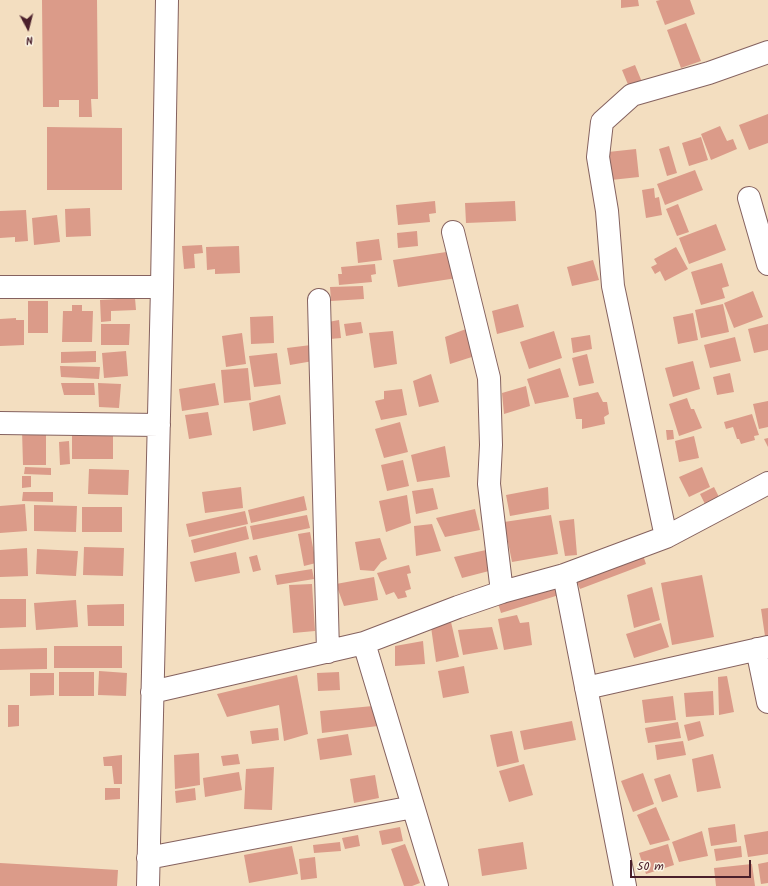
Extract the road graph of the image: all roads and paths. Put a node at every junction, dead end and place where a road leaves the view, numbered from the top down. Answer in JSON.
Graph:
{"nodes":[{"id":1,"x":168,"y":0,"type":"edge"},
{"id":2,"x":768,"y":52,"type":"edge"},
{"id":3,"x":749,"y":198,"type":"dead end"},
{"id":4,"x":453,"y":232,"type":"dead end"},
{"id":5,"x":768,"y":264,"type":"edge"},
{"id":6,"x":0,"y":287,"type":"edge"},
{"id":7,"x":162,"y":287,"type":"junction"},
{"id":8,"x":318,"y":300,"type":"dead end"},
{"id":9,"x":0,"y":423,"type":"edge"},
{"id":10,"x":158,"y":425,"type":"junction"},
{"id":11,"x":768,"y":483,"type":"edge"},
{"id":12,"x":666,"y":537,"type":"junction"},
{"id":13,"x":564,"y":575,"type":"junction"},
{"id":14,"x":502,"y":592,"type":"junction"},
{"id":15,"x":364,"y":643,"type":"junction"},
{"id":16,"x":762,"y":648,"type":"edge"},
{"id":17,"x":328,"y":652,"type":"junction"},
{"id":18,"x":586,"y":688,"type":"junction"},
{"id":19,"x":152,"y":692,"type":"junction"},
{"id":20,"x":768,"y":702,"type":"edge"},
{"id":21,"x":413,"y":807,"type":"junction"},
{"id":22,"x":148,"y":858,"type":"junction"},
{"id":23,"x":148,"y":886,"type":"edge"},
{"id":24,"x":437,"y":886,"type":"edge"},
{"id":25,"x":624,"y":886,"type":"edge"}],
"edges":[{"from":1,"to":7,"type":"street"},
{"from":2,"to":12,"type":"street"},
{"from":3,"to":5,"type":"street"},
{"from":4,"to":14,"type":"street"},
{"from":6,"to":7,"type":"street"},
{"from":7,"to":10,"type":"street"},
{"from":8,"to":17,"type":"street"},
{"from":9,"to":10,"type":"street"},
{"from":10,"to":19,"type":"street"},
{"from":11,"to":12,"type":"street"},
{"from":12,"to":13,"type":"street"},
{"from":13,"to":14,"type":"street"},
{"from":13,"to":18,"type":"street"},
{"from":14,"to":15,"type":"street"},
{"from":15,"to":17,"type":"street"},
{"from":15,"to":21,"type":"street"},
{"from":16,"to":18,"type":"street"},
{"from":16,"to":20,"type":"street"},
{"from":17,"to":19,"type":"street"},
{"from":18,"to":25,"type":"street"},
{"from":19,"to":22,"type":"street"},
{"from":21,"to":22,"type":"street"},
{"from":21,"to":24,"type":"street"},
{"from":22,"to":23,"type":"street"}]}
